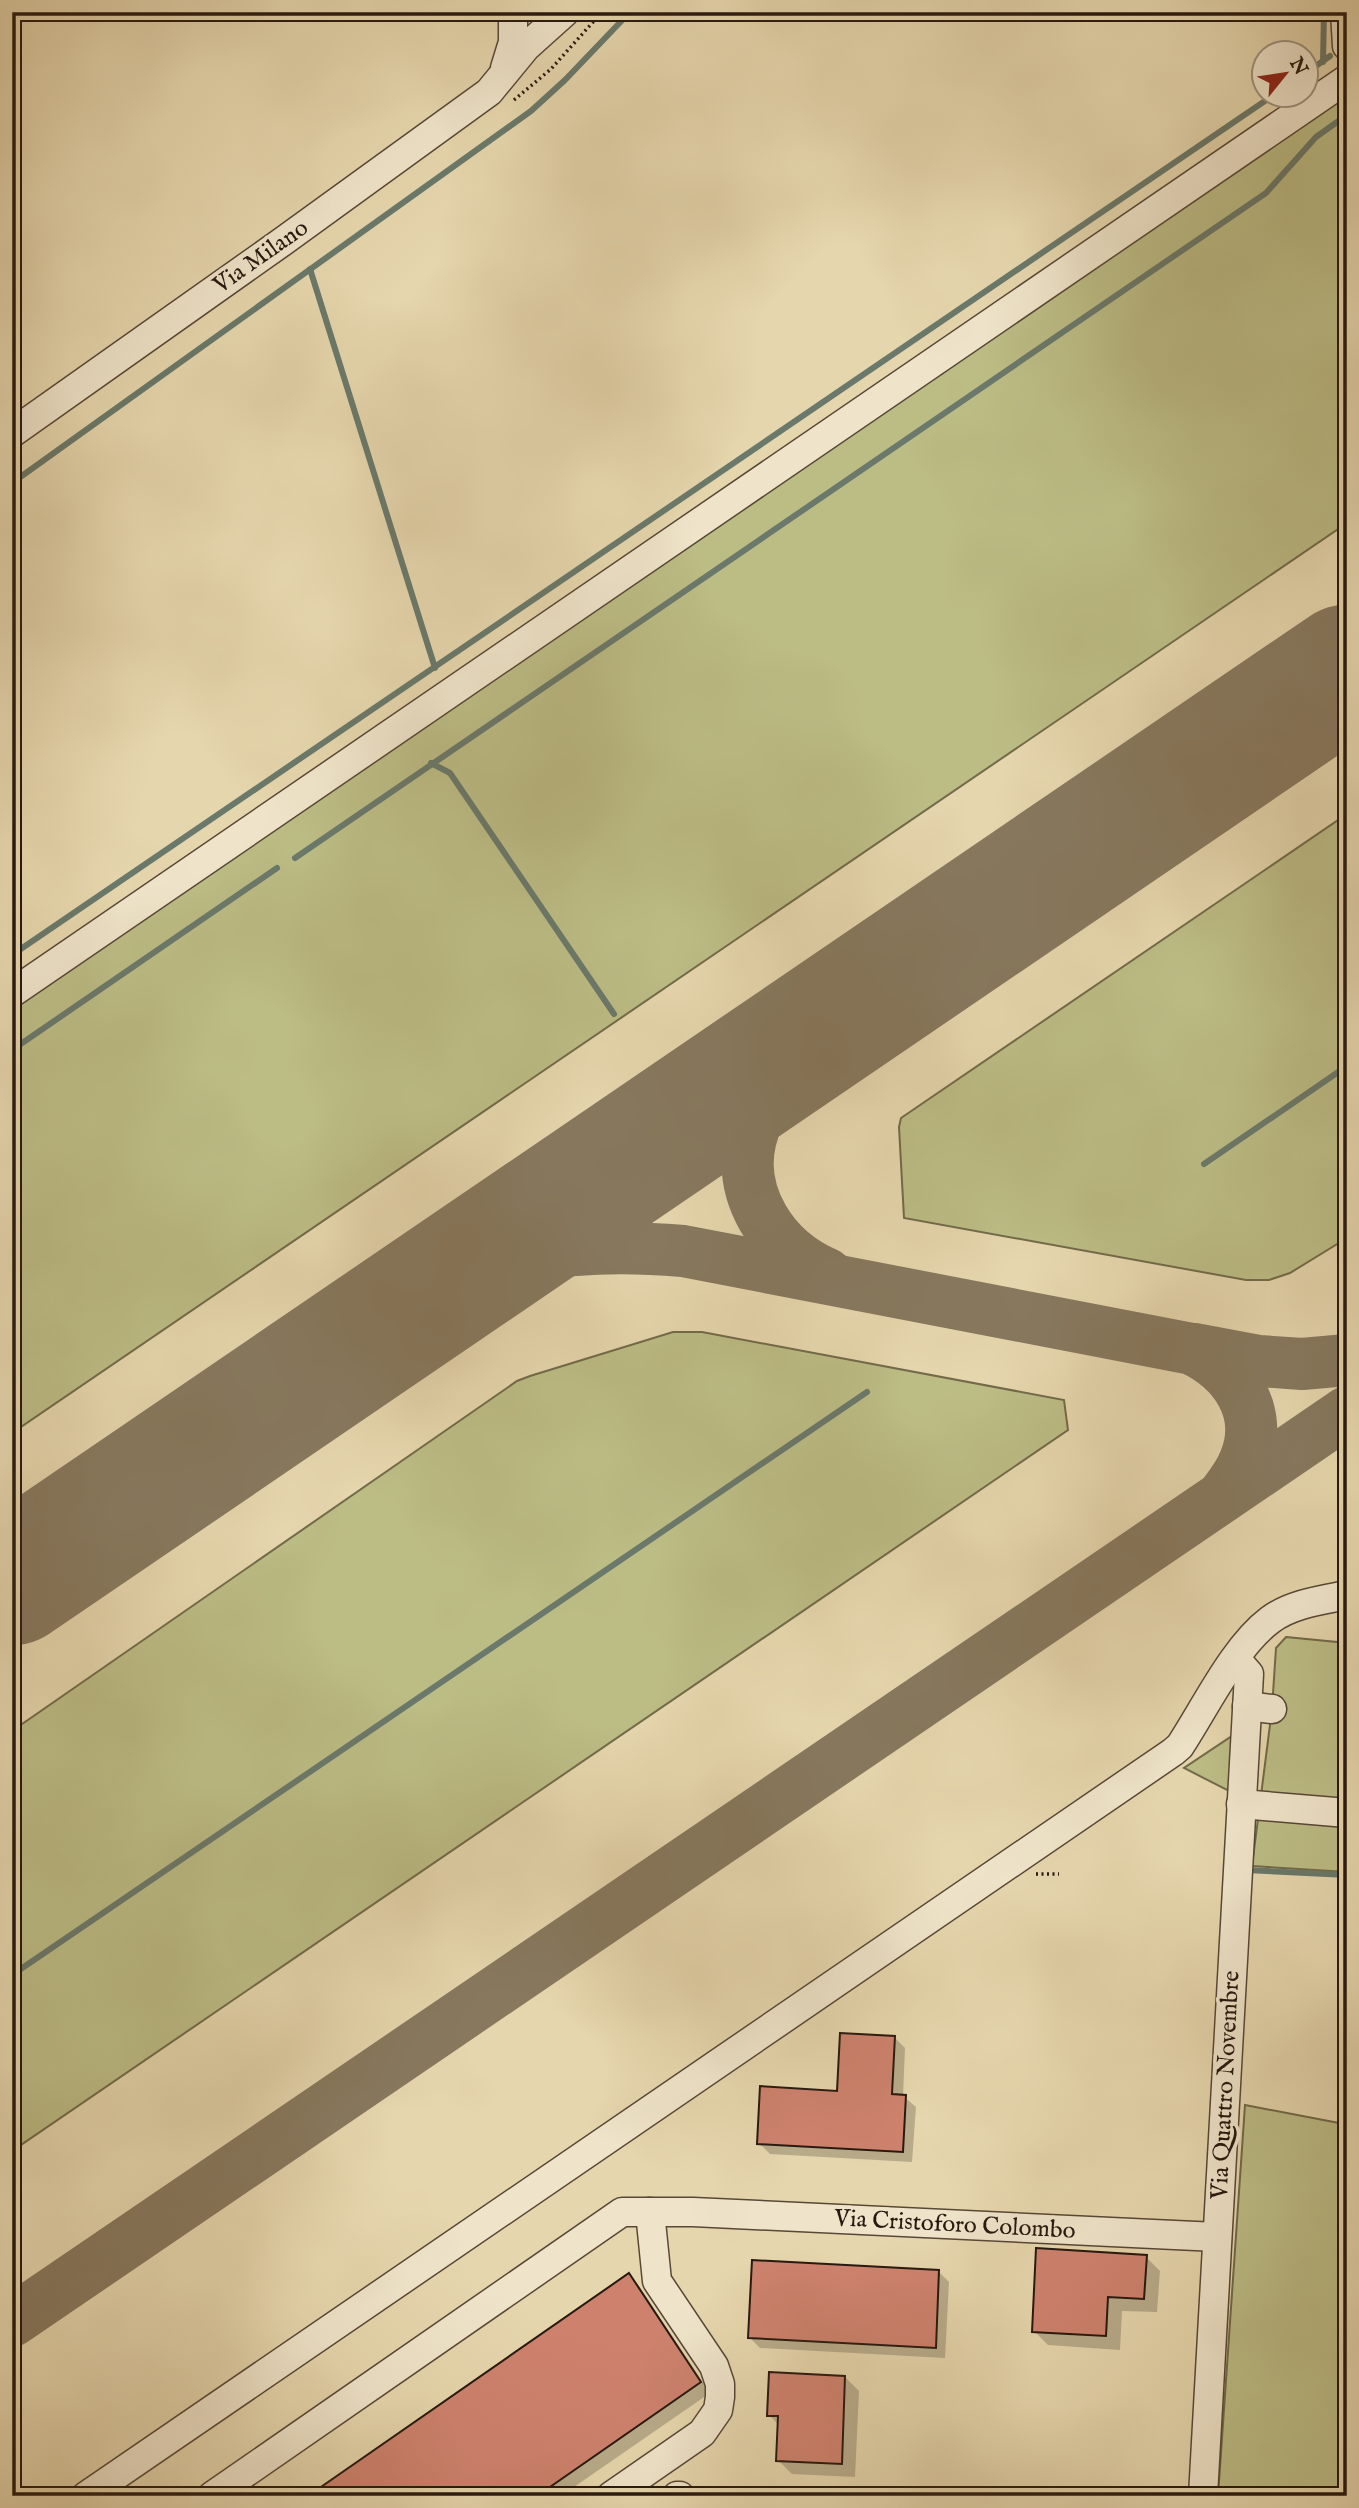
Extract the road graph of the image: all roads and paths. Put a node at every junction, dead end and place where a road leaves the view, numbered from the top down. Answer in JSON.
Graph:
{"nodes":[{"id":1,"x":513,"y":12,"type":"edge"},
{"id":2,"x":528,"y":12,"type":"edge"},
{"id":3,"x":565,"y":12,"type":"edge"},
{"id":4,"x":1345,"y":12,"type":"edge"},
{"id":5,"x":1347,"y":46,"type":"edge"},
{"id":6,"x":503,"y":73,"type":"junction"},
{"id":7,"x":1347,"y":79,"type":"edge"},
{"id":8,"x":12,"y":433,"type":"edge"},
{"id":9,"x":12,"y":993,"type":"edge"},
{"id":10,"x":1347,"y":1595,"type":"edge"},
{"id":11,"x":1242,"y":1667,"type":"junction"},
{"id":12,"x":1241,"y":1804,"type":"junction"},
{"id":13,"x":1347,"y":1813,"type":"edge"},
{"id":14,"x":650,"y":2212,"type":"junction"},
{"id":15,"x":1217,"y":2237,"type":"junction"},
{"id":16,"x":86,"y":2496,"type":"edge"},
{"id":17,"x":212,"y":2496,"type":"edge"},
{"id":18,"x":611,"y":2496,"type":"edge"},
{"id":19,"x":1203,"y":2496,"type":"edge"}],
"edges":[{"from":1,"to":6,"type":"street","name":"Via Milano"},
{"from":2,"to":3,"type":"street"},
{"from":3,"to":6,"type":"street","name":"Via Milano"},
{"from":4,"to":5,"type":"street"},
{"from":6,"to":8,"type":"street","name":"Via Milano"},
{"from":7,"to":9,"type":"street"},
{"from":10,"to":11,"type":"street"},
{"from":11,"to":12,"type":"street","name":"Via Quattro Novembre"},
{"from":11,"to":16,"type":"street"},
{"from":12,"to":13,"type":"street"},
{"from":12,"to":15,"type":"street","name":"Via Quattro Novembre"},
{"from":14,"to":15,"type":"street","name":"Via Cristoforo Colombo"},
{"from":14,"to":17,"type":"street","name":"Via Cristoforo Colombo"},
{"from":14,"to":18,"type":"street"},
{"from":15,"to":19,"type":"street","name":"Via Quattro Novembre"}]}
